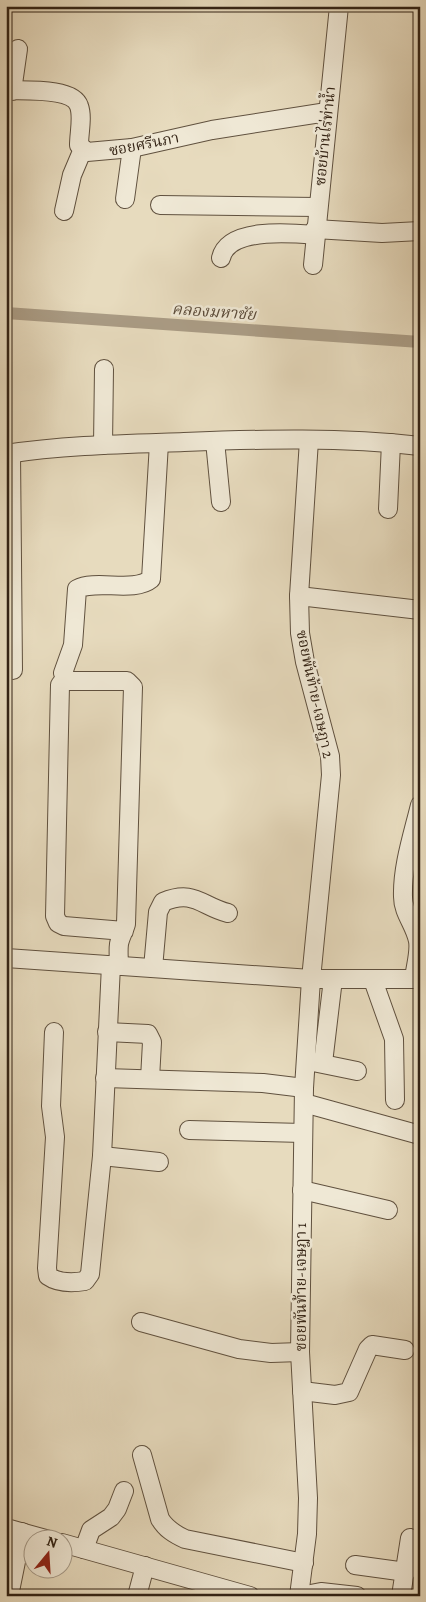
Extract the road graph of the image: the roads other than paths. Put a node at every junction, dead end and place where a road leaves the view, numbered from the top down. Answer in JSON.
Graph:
{"nodes":[{"id":1,"x":339,"y":6,"type":"edge"},
{"id":2,"x":18,"y":49,"type":"dead end"},
{"id":3,"x":9,"y":90,"type":"edge"},
{"id":4,"x":327,"y":112,"type":"junction"},
{"id":5,"x":132,"y":148,"type":"junction"},
{"id":6,"x":82,"y":150,"type":"junction"},
{"id":7,"x":125,"y":199,"type":"dead end"},
{"id":8,"x":160,"y":205,"type":"dead end"},
{"id":9,"x":317,"y":207,"type":"junction"},
{"id":10,"x":64,"y":211,"type":"dead end"},
{"id":11,"x":420,"y":231,"type":"edge"},
{"id":12,"x":315,"y":232,"type":"junction"},
{"id":13,"x":221,"y":258,"type":"dead end"},
{"id":14,"x":313,"y":266,"type":"dead end"},
{"id":15,"x":104,"y":369,"type":"dead end"},
{"id":16,"x":308,"y":440,"type":"junction"},
{"id":17,"x":215,"y":441,"type":"junction"},
{"id":18,"x":159,"y":443,"type":"junction"},
{"id":19,"x":390,"y":443,"type":"junction"},
{"id":20,"x":103,"y":446,"type":"junction"},
{"id":21,"x":420,"y":446,"type":"edge"},
{"id":22,"x":9,"y":454,"type":"edge"},
{"id":23,"x":221,"y":502,"type":"dead end"},
{"id":24,"x":388,"y":509,"type":"dead end"},
{"id":25,"x":299,"y":596,"type":"junction"},
{"id":26,"x":420,"y":610,"type":"edge"},
{"id":27,"x":13,"y":670,"type":"dead end"},
{"id":28,"x":63,"y":673,"type":"dead end"},
{"id":29,"x":420,"y":805,"type":"edge"},
{"id":30,"x":228,"y":913,"type":"dead end"},
{"id":31,"x":124,"y":931,"type":"junction"},
{"id":32,"x":419,"y":942,"type":"edge"},
{"id":33,"x":6,"y":958,"type":"edge"},
{"id":34,"x":115,"y":965,"type":"junction"},
{"id":35,"x":153,"y":968,"type":"junction"},
{"id":36,"x":311,"y":978,"type":"junction"},
{"id":37,"x":333,"y":979,"type":"junction"},
{"id":38,"x":417,"y":979,"type":"edge"},
{"id":39,"x":373,"y":980,"type":"junction"},
{"id":40,"x":54,"y":1032,"type":"dead end"},
{"id":41,"x":107,"y":1032,"type":"junction"},
{"id":42,"x":305,"y":1062,"type":"junction"},
{"id":43,"x":323,"y":1063,"type":"junction"},
{"id":44,"x":357,"y":1071,"type":"dead end"},
{"id":45,"x":105,"y":1078,"type":"junction"},
{"id":46,"x":150,"y":1079,"type":"junction"},
{"id":47,"x":304,"y":1096,"type":"junction"},
{"id":48,"x":395,"y":1100,"type":"dead end"},
{"id":49,"x":189,"y":1130,"type":"dead end"},
{"id":50,"x":303,"y":1133,"type":"junction"},
{"id":51,"x":420,"y":1135,"type":"edge"},
{"id":52,"x":102,"y":1156,"type":"junction"},
{"id":53,"x":159,"y":1162,"type":"dead end"},
{"id":54,"x":302,"y":1190,"type":"junction"},
{"id":55,"x":388,"y":1210,"type":"dead end"},
{"id":56,"x":141,"y":1322,"type":"dead end"},
{"id":57,"x":405,"y":1350,"type":"dead end"},
{"id":58,"x":300,"y":1352,"type":"junction"},
{"id":59,"x":302,"y":1391,"type":"junction"},
{"id":60,"x":142,"y":1455,"type":"dead end"},
{"id":61,"x":124,"y":1491,"type":"dead end"},
{"id":62,"x":14,"y":1530,"type":"edge"},
{"id":63,"x":410,"y":1538,"type":"dead end"},
{"id":64,"x":72,"y":1546,"type":"edge"},
{"id":65,"x":84,"y":1549,"type":"junction"},
{"id":66,"x":304,"y":1563,"type":"junction"},
{"id":67,"x":355,"y":1565,"type":"dead end"},
{"id":68,"x":145,"y":1566,"type":"junction"},
{"id":69,"x":406,"y":1572,"type":"junction"},
{"id":70,"x":9,"y":1596,"type":"edge"},
{"id":71,"x":137,"y":1596,"type":"edge"},
{"id":72,"x":250,"y":1596,"type":"edge"},
{"id":73,"x":300,"y":1596,"type":"edge"},
{"id":74,"x":357,"y":1596,"type":"edge"},
{"id":75,"x":401,"y":1596,"type":"edge"}],
"edges":[{"from":1,"to":4,"type":"street","name":"ซอยบ้านไร่ท่าน้ำ"},
{"from":2,"to":3,"type":"street"},
{"from":3,"to":6,"type":"street"},
{"from":4,"to":5,"type":"street","name":"ซอยศรีนภา"},
{"from":4,"to":9,"type":"street","name":"ซอยบ้านไร่ท่าน้ำ"},
{"from":5,"to":6,"type":"street","name":"ซอยศรีนภา"},
{"from":5,"to":7,"type":"street"},
{"from":6,"to":10,"type":"street"},
{"from":8,"to":9,"type":"street"},
{"from":9,"to":12,"type":"street","name":"ซอยบ้านไร่ท่าน้ำ"},
{"from":11,"to":12,"type":"street"},
{"from":12,"to":13,"type":"street"},
{"from":12,"to":14,"type":"street","name":"ซอยบ้านไร่ท่าน้ำ"},
{"from":15,"to":20,"type":"street"},
{"from":16,"to":17,"type":"street"},
{"from":16,"to":19,"type":"street"},
{"from":16,"to":25,"type":"street","name":"ซอยพันท้าย-เจษฎา 2"},
{"from":17,"to":18,"type":"street"},
{"from":17,"to":23,"type":"street"},
{"from":18,"to":20,"type":"street"},
{"from":18,"to":28,"type":"street"},
{"from":19,"to":21,"type":"street"},
{"from":19,"to":24,"type":"street"},
{"from":20,"to":22,"type":"street"},
{"from":22,"to":27,"type":"street"},
{"from":25,"to":26,"type":"street"},
{"from":25,"to":36,"type":"street","name":"ซอยพันท้าย-เจษฎา 2"},
{"from":29,"to":32,"type":"street"},
{"from":30,"to":35,"type":"street"},
{"from":31,"to":31,"type":"street"},
{"from":31,"to":34,"type":"street"},
{"from":32,"to":38,"type":"street"},
{"from":33,"to":34,"type":"street"},
{"from":34,"to":35,"type":"street"},
{"from":34,"to":41,"type":"street"},
{"from":35,"to":36,"type":"street"},
{"from":36,"to":37,"type":"street"},
{"from":36,"to":42,"type":"street","name":"ซอยพันท้าย-เจษฎา 1"},
{"from":37,"to":39,"type":"street"},
{"from":37,"to":43,"type":"street"},
{"from":38,"to":39,"type":"street"},
{"from":39,"to":48,"type":"street"},
{"from":40,"to":52,"type":"street"},
{"from":41,"to":45,"type":"street"},
{"from":41,"to":46,"type":"street"},
{"from":42,"to":43,"type":"street"},
{"from":42,"to":47,"type":"street","name":"ซอยพันท้าย-เจษฎา 1"},
{"from":43,"to":44,"type":"street"},
{"from":45,"to":46,"type":"street"},
{"from":45,"to":52,"type":"street"},
{"from":46,"to":47,"type":"street"},
{"from":47,"to":50,"type":"street","name":"ซอยพันท้าย-เจษฎา 1"},
{"from":47,"to":51,"type":"street"},
{"from":49,"to":50,"type":"street"},
{"from":50,"to":54,"type":"street","name":"ซอยพันท้าย-เจษฎา 1"},
{"from":52,"to":53,"type":"street"},
{"from":54,"to":55,"type":"street"},
{"from":54,"to":58,"type":"street","name":"ซอยพันท้าย-เจษฎา 1"},
{"from":56,"to":58,"type":"street"},
{"from":57,"to":59,"type":"street"},
{"from":58,"to":59,"type":"street","name":"ซอยพันท้าย-เจษฎา 1"},
{"from":59,"to":66,"type":"street","name":"ซอยพันท้าย-เจษฎา 1"},
{"from":60,"to":66,"type":"street"},
{"from":61,"to":65,"type":"street"},
{"from":62,"to":70,"type":"street"},
{"from":63,"to":69,"type":"street"},
{"from":64,"to":65,"type":"street"},
{"from":65,"to":68,"type":"street"},
{"from":66,"to":73,"type":"street","name":"ซอยพันท้าย-เจษฎา 1"},
{"from":67,"to":69,"type":"street"},
{"from":68,"to":71,"type":"street"},
{"from":68,"to":72,"type":"street"},
{"from":69,"to":75,"type":"street"},
{"from":73,"to":74,"type":"street"}]}
